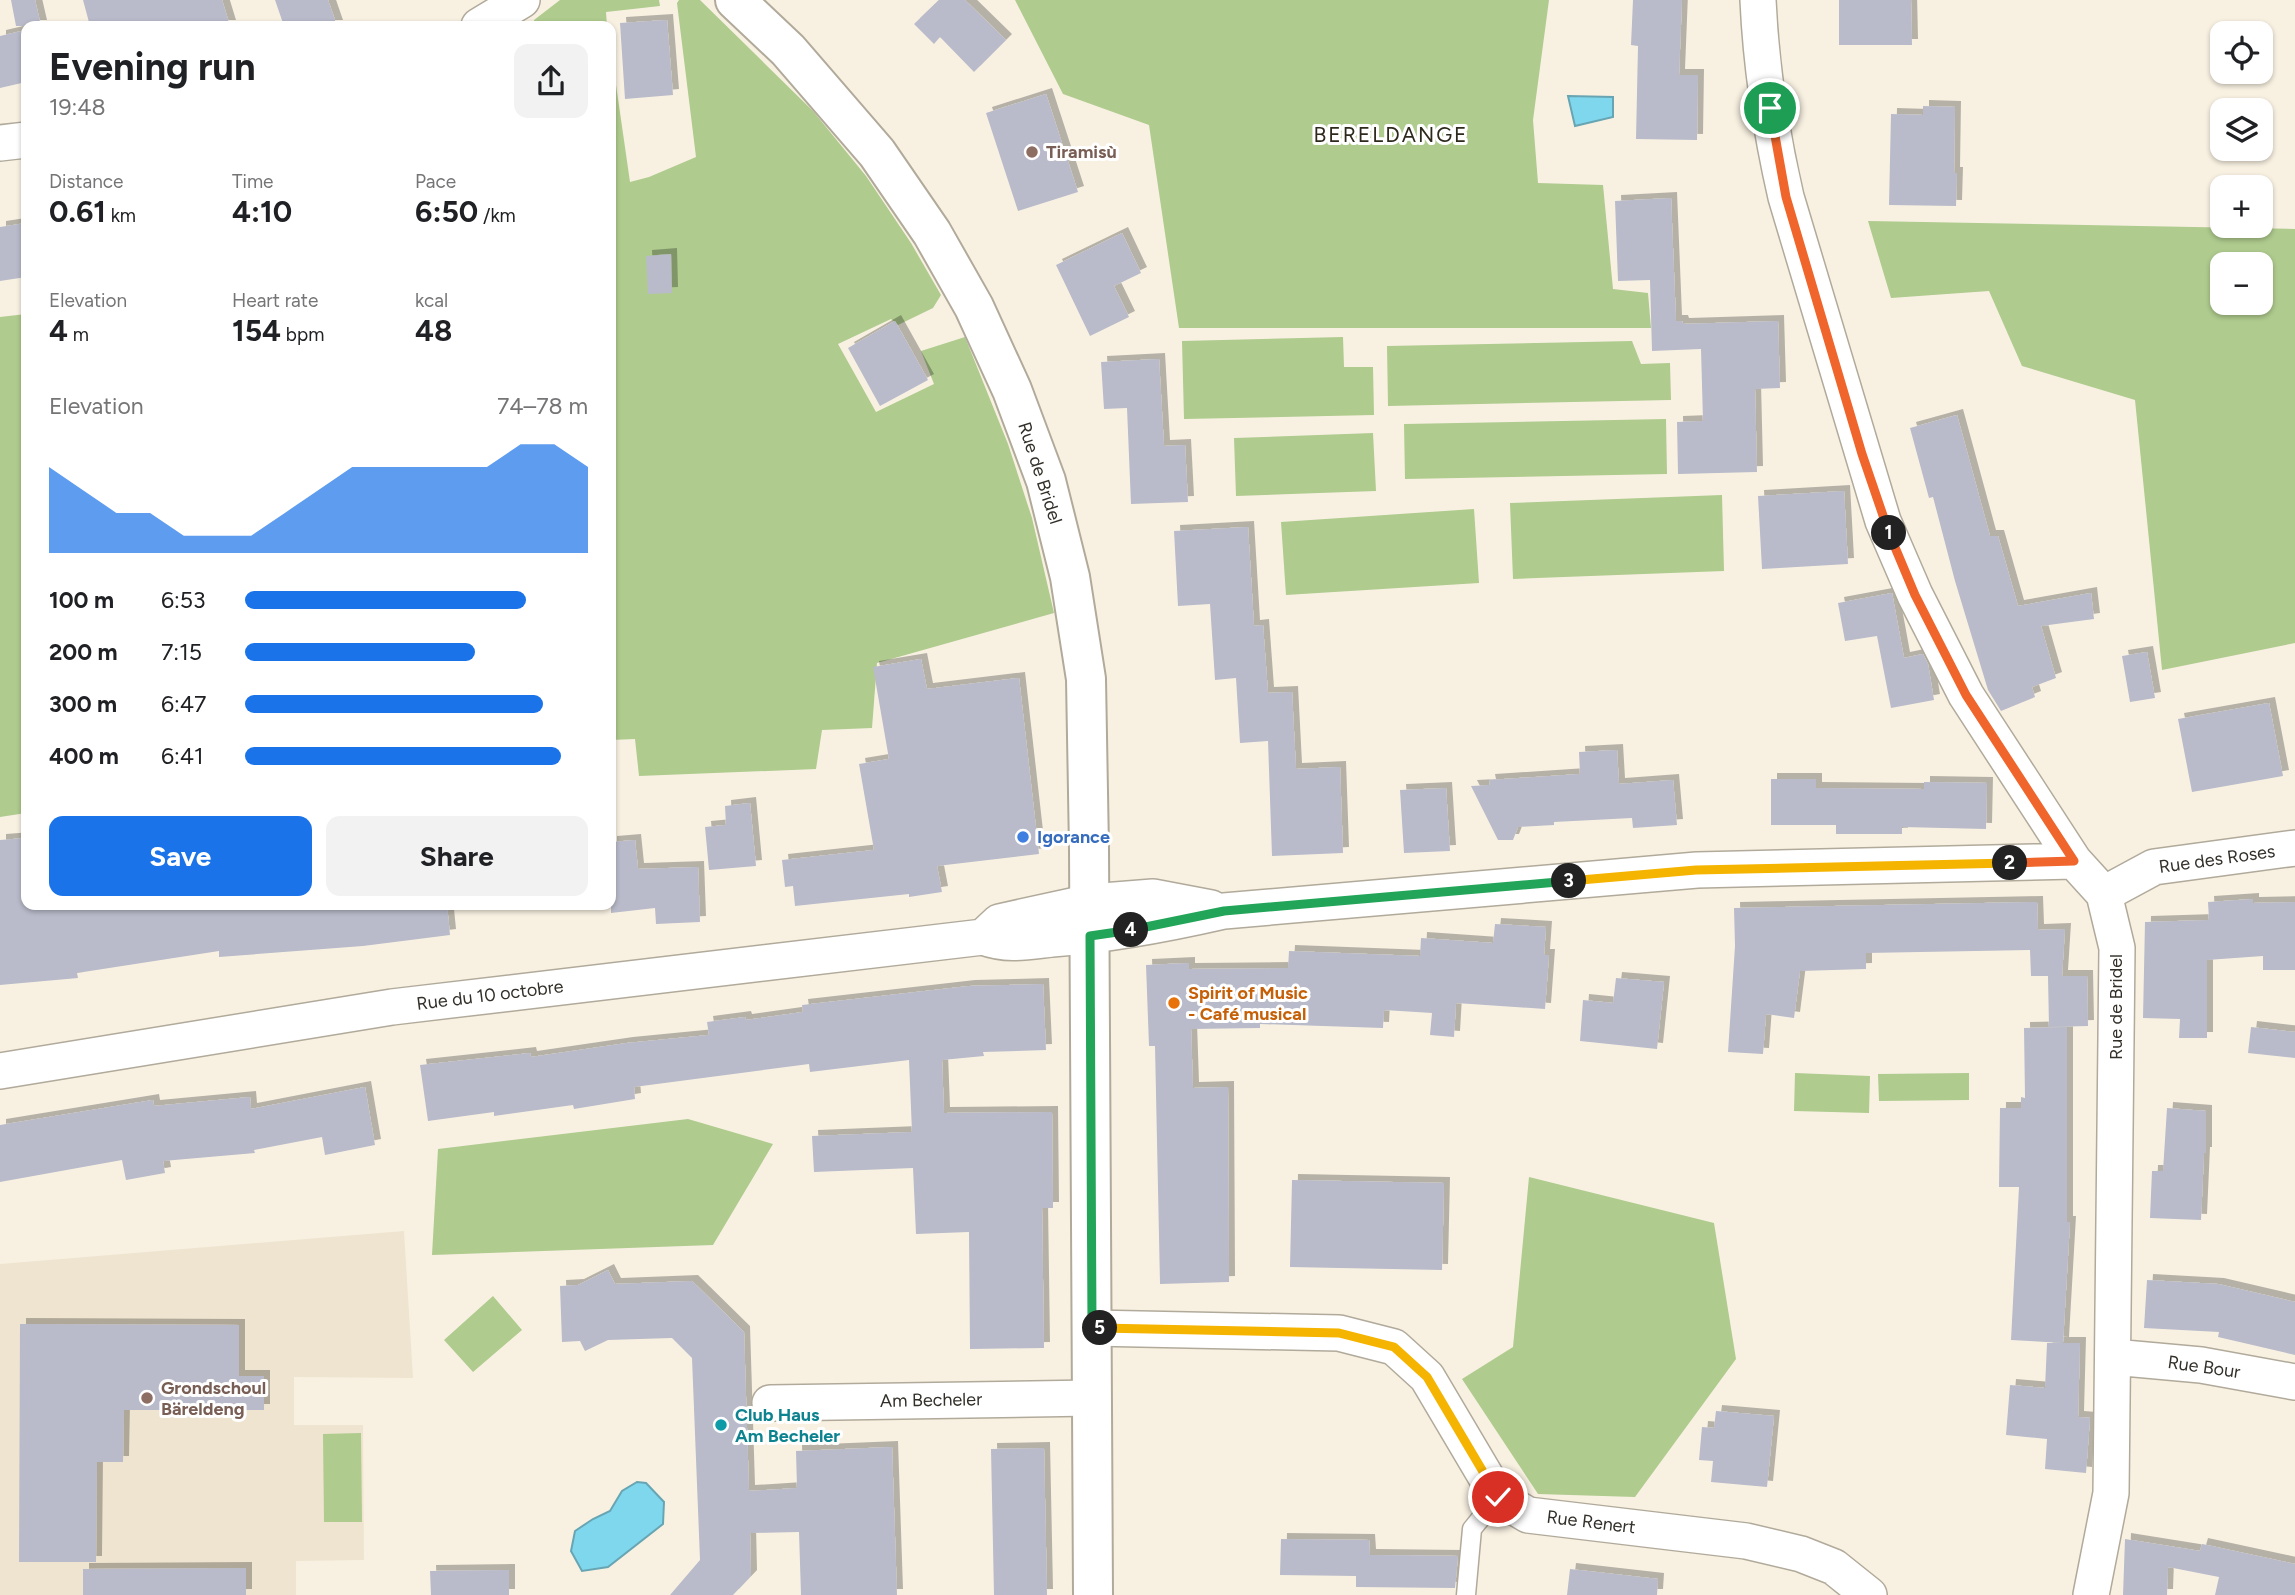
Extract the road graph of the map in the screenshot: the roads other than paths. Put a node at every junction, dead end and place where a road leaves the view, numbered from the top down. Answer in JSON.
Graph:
{"nodes":[{"id":1,"x":522,"y":0,"type":"edge"},
{"id":2,"x":735,"y":0,"type":"edge"},
{"id":3,"x":1758,"y":0,"type":"edge"},
{"id":4,"x":488,"y":21,"type":"edge"},
{"id":5,"x":21,"y":141,"type":"edge"},
{"id":6,"x":0,"y":143,"type":"edge"},
{"id":7,"x":2295,"y":848,"type":"edge"},
{"id":8,"x":2074,"y":861,"type":"junction"},
{"id":9,"x":2104,"y":894,"type":"junction"},
{"id":10,"x":1090,"y":919,"type":"junction"},
{"id":11,"x":0,"y":1071,"type":"edge"},
{"id":12,"x":1092,"y":1328,"type":"junction"},
{"id":13,"x":2113,"y":1357,"type":"junction"},
{"id":14,"x":2295,"y":1382,"type":"edge"},
{"id":15,"x":1092,"y":1398,"type":"junction"},
{"id":16,"x":770,"y":1403,"type":"dead end"},
{"id":17,"x":1498,"y":1497,"type":"junction"},
{"id":18,"x":1093,"y":1595,"type":"edge"},
{"id":19,"x":1466,"y":1595,"type":"edge"},
{"id":20,"x":1869,"y":1595,"type":"edge"},
{"id":21,"x":2091,"y":1595,"type":"edge"}],
"edges":[{"from":1,"to":4,"type":"street"},
{"from":2,"to":10,"type":"main road","name":"Rue de Bridel"},
{"from":3,"to":8,"type":"street","name":"Rue de Bridel"},
{"from":5,"to":6,"type":"street"},
{"from":7,"to":9,"type":"street","name":"Rue des Roses"},
{"from":8,"to":9,"type":"street","name":"Rue de Bridel"},
{"from":8,"to":10,"type":"street"},
{"from":9,"to":13,"type":"street","name":"Rue de Bridel"},
{"from":10,"to":11,"type":"street","name":"Rue du 10 octobre"},
{"from":10,"to":12,"type":"main road"},
{"from":12,"to":15,"type":"main road"},
{"from":12,"to":17,"type":"street","name":"Rue Renert"},
{"from":13,"to":14,"type":"street","name":"Rue Bour"},
{"from":13,"to":21,"type":"street","name":"Rue de Bridel"},
{"from":15,"to":16,"type":"street","name":"Am Becheler"},
{"from":15,"to":18,"type":"main road"},
{"from":17,"to":19,"type":"lane"},
{"from":17,"to":20,"type":"street","name":"Rue Renert"}]}
